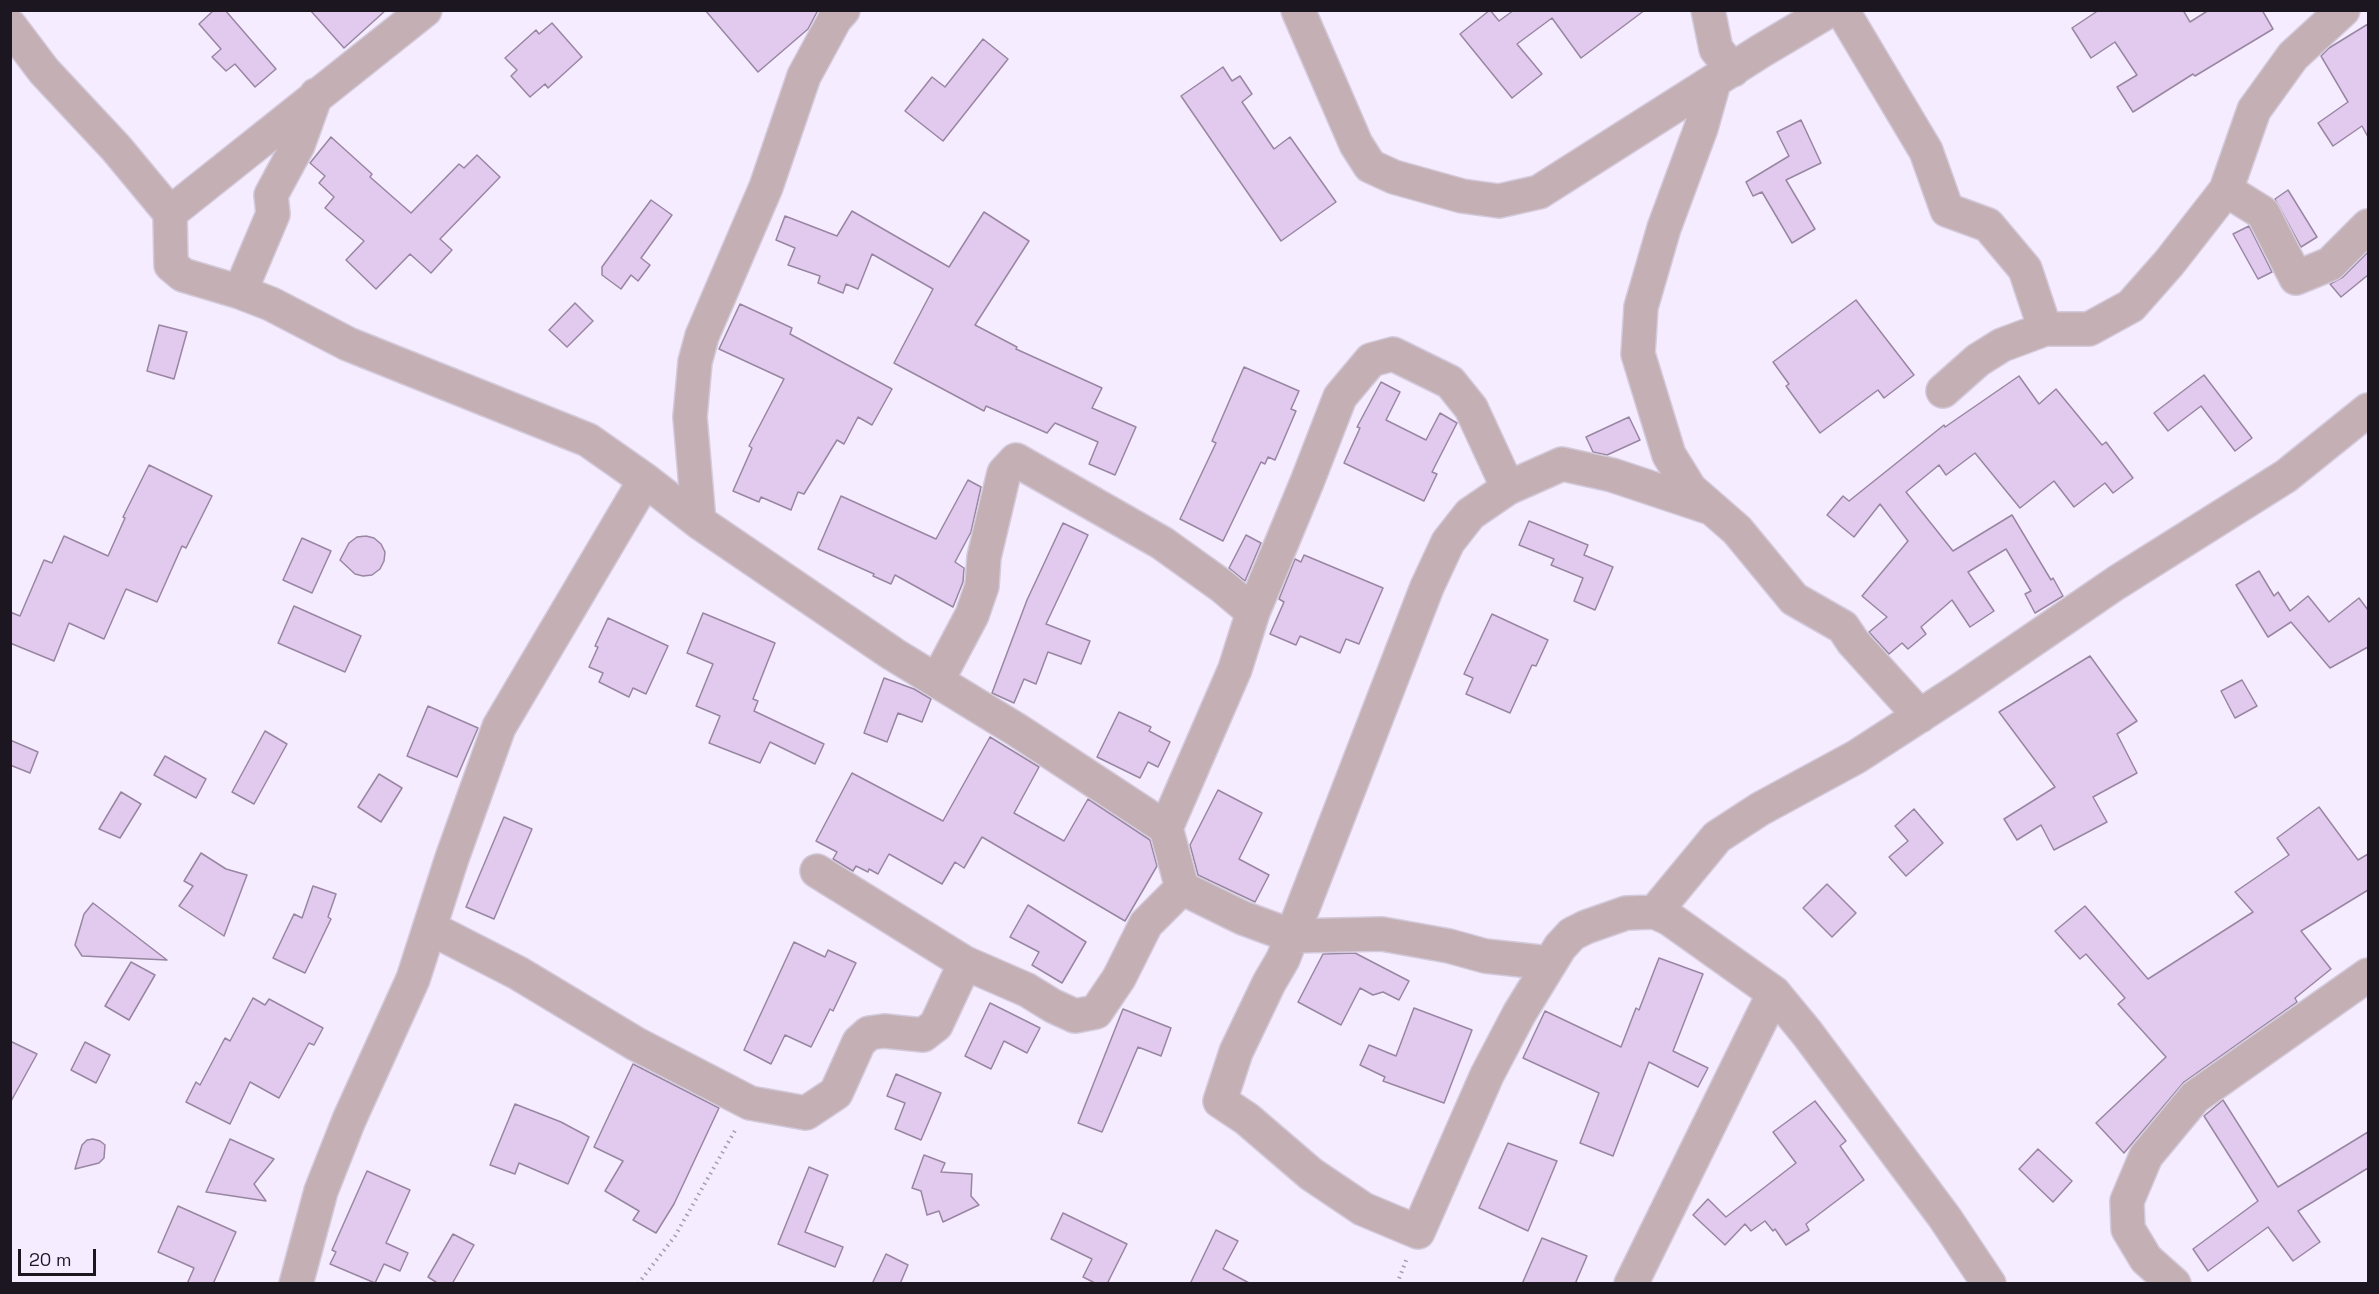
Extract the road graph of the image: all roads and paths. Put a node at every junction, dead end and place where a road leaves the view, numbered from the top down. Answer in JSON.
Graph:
{"nodes":[{"id":1,"x":16,"y":10,"type":"edge"},
{"id":2,"x":425,"y":10,"type":"edge"},
{"id":3,"x":843,"y":10,"type":"edge"},
{"id":4,"x":1298,"y":10,"type":"edge"},
{"id":5,"x":1708,"y":10,"type":"edge"},
{"id":6,"x":1830,"y":10,"type":"edge"},
{"id":7,"x":1842,"y":10,"type":"edge"},
{"id":8,"x":2343,"y":10,"type":"edge"},
{"id":9,"x":11,"y":26,"type":"edge"},
{"id":10,"x":1723,"y":76,"type":"junction"},
{"id":11,"x":316,"y":95,"type":"junction"},
{"id":12,"x":2226,"y":190,"type":"junction"},
{"id":13,"x":170,"y":213,"type":"junction"},
{"id":14,"x":2368,"y":226,"type":"edge"},
{"id":15,"x":240,"y":292,"type":"junction"},
{"id":16,"x":2045,"y":329,"type":"junction"},
{"id":17,"x":1943,"y":391,"type":"dead end"},
{"id":18,"x":2368,"y":411,"type":"edge"},
{"id":19,"x":645,"y":480,"type":"junction"},
{"id":20,"x":1508,"y":488,"type":"junction"},
{"id":21,"x":1711,"y":508,"type":"junction"},
{"id":22,"x":699,"y":522,"type":"junction"},
{"id":23,"x":1253,"y":612,"type":"junction"},
{"id":24,"x":938,"y":681,"type":"junction"},
{"id":25,"x":1920,"y":716,"type":"junction"},
{"id":26,"x":1166,"y":828,"type":"junction"},
{"id":27,"x":817,"y":871,"type":"dead end"},
{"id":28,"x":1182,"y":888,"type":"junction"},
{"id":29,"x":1655,"y":912,"type":"junction"},
{"id":30,"x":430,"y":927,"type":"junction"},
{"id":31,"x":1292,"y":936,"type":"junction"},
{"id":32,"x":965,"y":963,"type":"junction"},
{"id":33,"x":1549,"y":963,"type":"junction"},
{"id":34,"x":2368,"y":975,"type":"edge"},
{"id":35,"x":1774,"y":993,"type":"junction"},
{"id":36,"x":750,"y":1104,"type":"junction"},
{"id":37,"x":296,"y":1284,"type":"edge"},
{"id":38,"x":638,"y":1284,"type":"edge"},
{"id":39,"x":1631,"y":1284,"type":"edge"},
{"id":40,"x":1989,"y":1284,"type":"edge"},
{"id":41,"x":2174,"y":1284,"type":"edge"}],
"edges":[{"from":1,"to":9,"type":"street"},
{"from":2,"to":11,"type":"street"},
{"from":3,"to":22,"type":"street"},
{"from":4,"to":10,"type":"street"},
{"from":5,"to":10,"type":"street"},
{"from":6,"to":10,"type":"street"},
{"from":7,"to":16,"type":"street"},
{"from":8,"to":12,"type":"street"},
{"from":9,"to":13,"type":"street"},
{"from":10,"to":21,"type":"street"},
{"from":11,"to":13,"type":"street"},
{"from":11,"to":15,"type":"street"},
{"from":12,"to":14,"type":"street"},
{"from":12,"to":16,"type":"street"},
{"from":13,"to":15,"type":"street"},
{"from":15,"to":19,"type":"street"},
{"from":16,"to":17,"type":"street"},
{"from":18,"to":25,"type":"street"},
{"from":19,"to":22,"type":"street"},
{"from":19,"to":30,"type":"street"},
{"from":20,"to":21,"type":"street"},
{"from":20,"to":23,"type":"street"},
{"from":20,"to":31,"type":"street"},
{"from":21,"to":25,"type":"street"},
{"from":22,"to":24,"type":"street"},
{"from":23,"to":24,"type":"street"},
{"from":23,"to":26,"type":"street"},
{"from":24,"to":26,"type":"street"},
{"from":25,"to":29,"type":"street"},
{"from":26,"to":28,"type":"street"},
{"from":27,"to":32,"type":"street"},
{"from":28,"to":31,"type":"street"},
{"from":28,"to":32,"type":"street"},
{"from":29,"to":33,"type":"street"},
{"from":29,"to":35,"type":"street"},
{"from":30,"to":36,"type":"street"},
{"from":30,"to":37,"type":"street"},
{"from":31,"to":33,"type":"street"},
{"from":31,"to":33,"type":"street"},
{"from":32,"to":36,"type":"street"},
{"from":34,"to":41,"type":"street"},
{"from":35,"to":39,"type":"street"},
{"from":35,"to":40,"type":"street"},
{"from":36,"to":38,"type":"path"}]}
